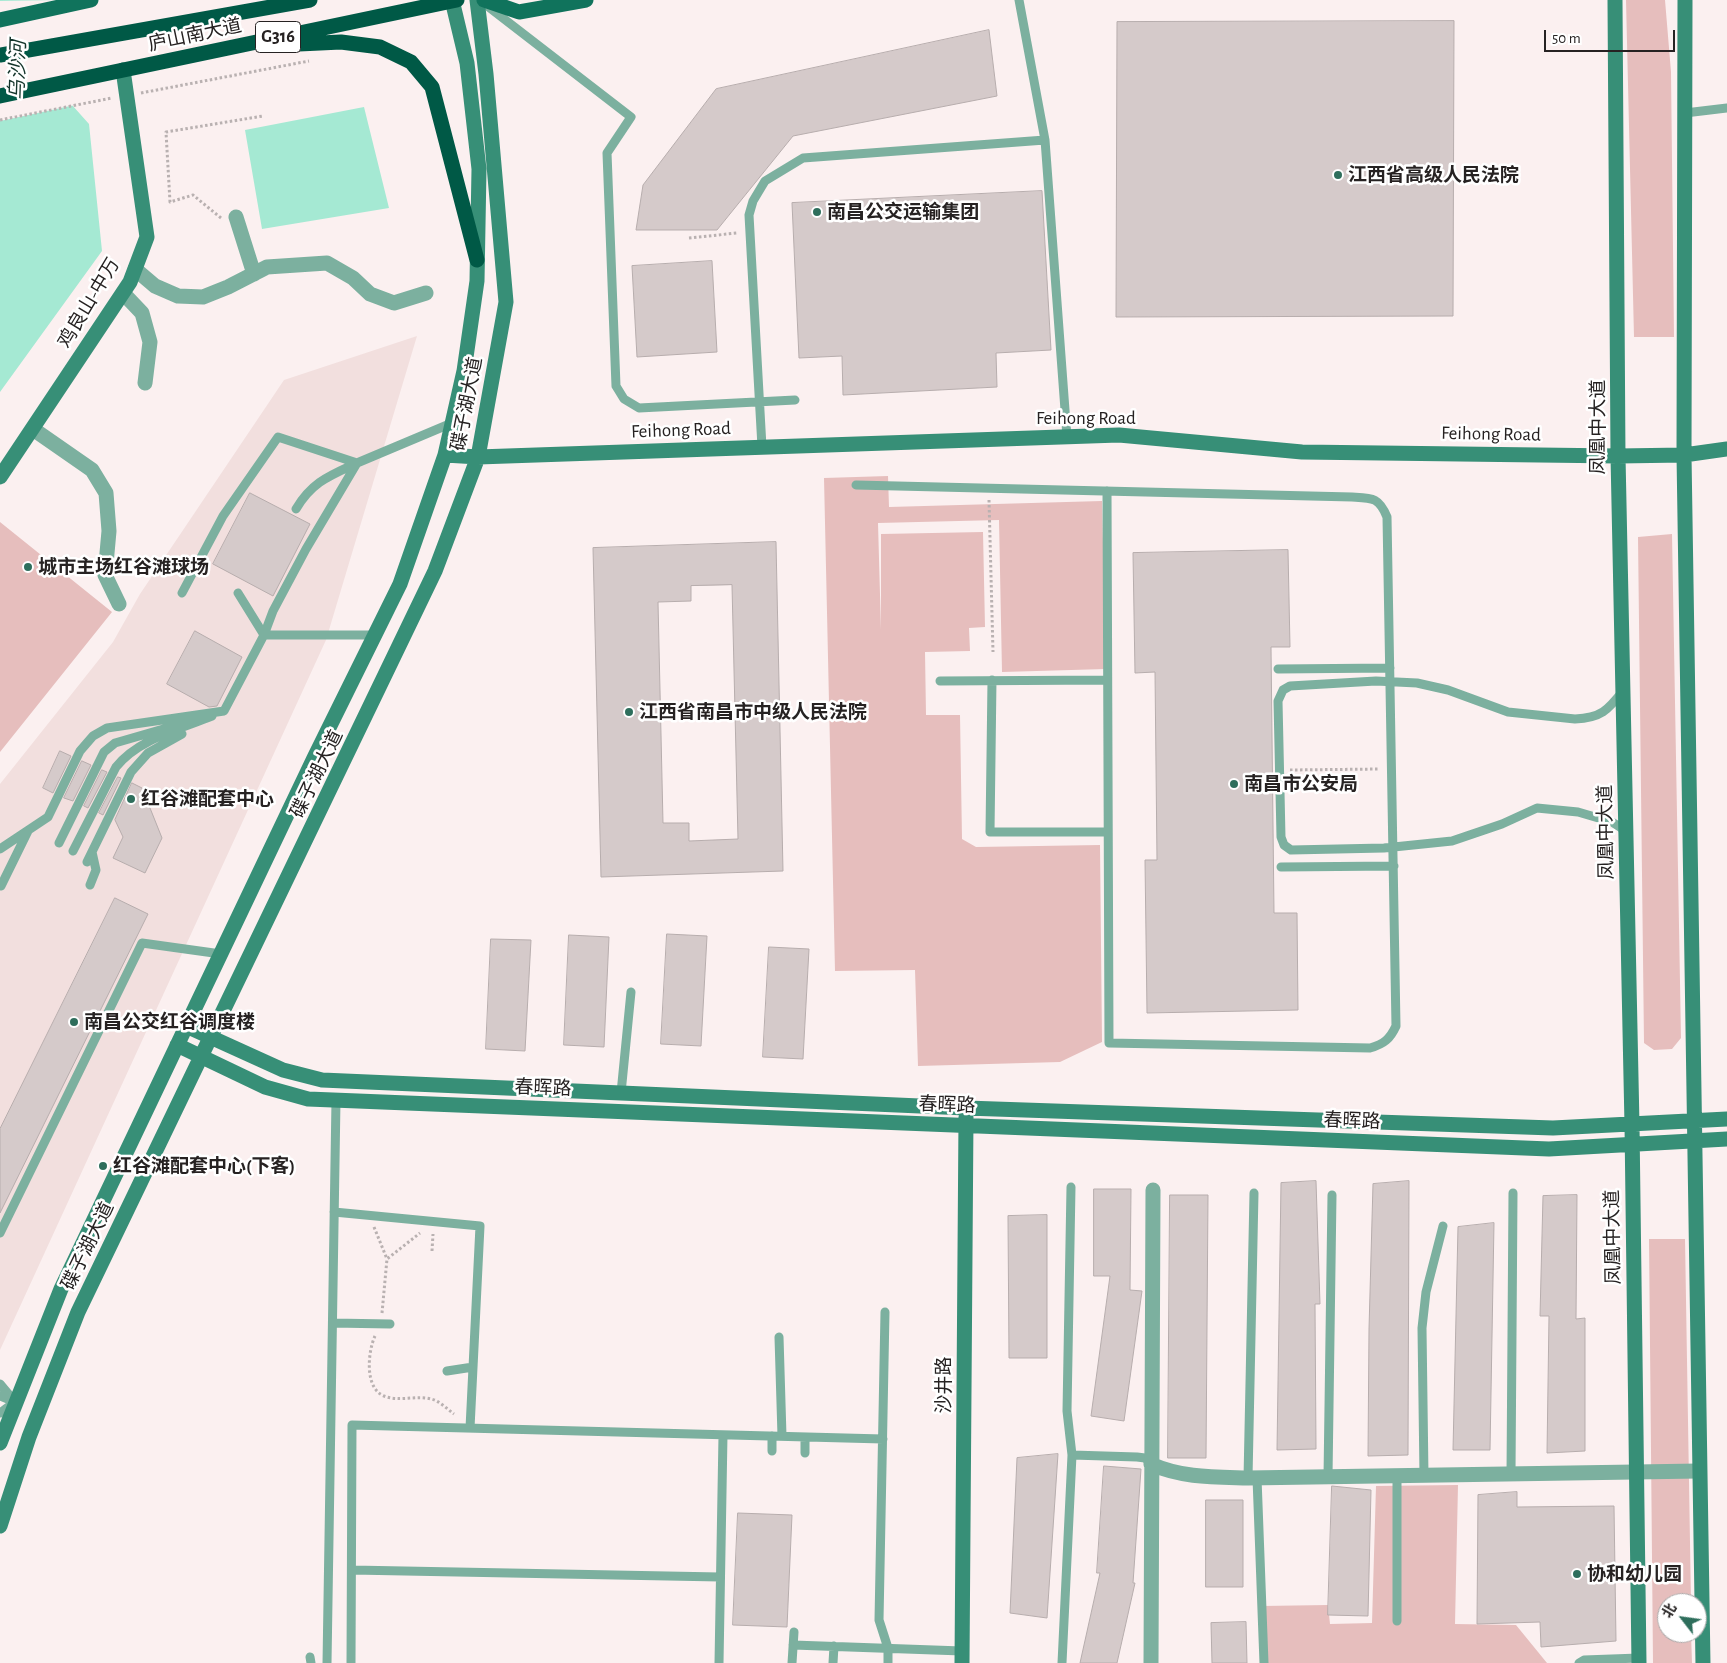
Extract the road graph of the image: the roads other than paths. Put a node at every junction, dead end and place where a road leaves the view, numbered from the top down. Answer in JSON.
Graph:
{"nodes":[{"id":1,"x":310,"y":0,"type":"edge"},
{"id":2,"x":452,"y":0,"type":"edge"},
{"id":3,"x":457,"y":0,"type":"edge"},
{"id":4,"x":478,"y":0,"type":"edge"},
{"id":5,"x":484,"y":0,"type":"edge"},
{"id":6,"x":586,"y":0,"type":"edge"},
{"id":7,"x":1019,"y":0,"type":"edge"},
{"id":8,"x":1615,"y":0,"type":"edge"},
{"id":9,"x":1685,"y":0,"type":"edge"},
{"id":10,"x":87,"y":1,"type":"edge"},
{"id":11,"x":283,"y":3,"type":"edge"},
{"id":12,"x":0,"y":20,"type":"edge"},
{"id":13,"x":234,"y":47,"type":"junction"},
{"id":14,"x":0,"y":55,"type":"edge"},
{"id":15,"x":123,"y":70,"type":"junction"},
{"id":16,"x":0,"y":96,"type":"edge"},
{"id":17,"x":1727,"y":108,"type":"edge"},
{"id":18,"x":1685,"y":113,"type":"junction"},
{"id":19,"x":1045,"y":140,"type":"junction"},
{"id":20,"x":236,"y":217,"type":"dead end"},
{"id":21,"x":477,"y":260,"type":"junction"},
{"id":22,"x":135,"y":269,"type":"junction"},
{"id":23,"x":254,"y":274,"type":"junction"},
{"id":24,"x":123,"y":293,"type":"junction"},
{"id":25,"x":426,"y":293,"type":"dead end"},
{"id":26,"x":145,"y":383,"type":"dead end"},
{"id":27,"x":795,"y":400,"type":"dead end"},
{"id":28,"x":761,"y":401,"type":"junction"},
{"id":29,"x":452,"y":423,"type":"junction"},
{"id":30,"x":32,"y":429,"type":"junction"},
{"id":31,"x":1067,"y":436,"type":"junction"},
{"id":32,"x":762,"y":447,"type":"junction"},
{"id":33,"x":1727,"y":449,"type":"edge"},
{"id":34,"x":445,"y":455,"type":"junction"},
{"id":35,"x":1684,"y":455,"type":"junction"},
{"id":36,"x":1618,"y":456,"type":"junction"},
{"id":37,"x":478,"y":457,"type":"junction"},
{"id":38,"x":357,"y":463,"type":"junction"},
{"id":39,"x":0,"y":477,"type":"edge"},
{"id":40,"x":856,"y":485,"type":"dead end"},
{"id":41,"x":1106,"y":491,"type":"junction"},
{"id":42,"x":296,"y":509,"type":"dead end"},
{"id":43,"x":182,"y":593,"type":"dead end"},
{"id":44,"x":238,"y":593,"type":"dead end"},
{"id":45,"x":119,"y":604,"type":"dead end"},
{"id":46,"x":264,"y":635,"type":"junction"},
{"id":47,"x":375,"y":635,"type":"junction"},
{"id":48,"x":1390,"y":668,"type":"junction"},
{"id":49,"x":1278,"y":669,"type":"dead end"},
{"id":50,"x":992,"y":680,"type":"junction"},
{"id":51,"x":1108,"y":680,"type":"junction"},
{"id":52,"x":940,"y":681,"type":"dead end"},
{"id":53,"x":1390,"y":682,"type":"junction"},
{"id":54,"x":1623,"y":691,"type":"junction"},
{"id":55,"x":224,"y":711,"type":"junction"},
{"id":56,"x":29,"y":830,"type":"junction"},
{"id":57,"x":1626,"y":831,"type":"junction"},
{"id":58,"x":1108,"y":832,"type":"junction"},
{"id":59,"x":58,"y":843,"type":"dead end"},
{"id":60,"x":1389,"y":848,"type":"junction"},
{"id":61,"x":0,"y":849,"type":"edge"},
{"id":62,"x":73,"y":851,"type":"dead end"},
{"id":63,"x":92,"y":852,"type":"junction"},
{"id":64,"x":87,"y":862,"type":"dead end"},
{"id":65,"x":1394,"y":866,"type":"junction"},
{"id":66,"x":1281,"y":867,"type":"dead end"},
{"id":67,"x":90,"y":885,"type":"dead end"},
{"id":68,"x":1,"y":886,"type":"edge"},
{"id":69,"x":220,"y":954,"type":"junction"},
{"id":70,"x":631,"y":992,"type":"dead end"},
{"id":71,"x":186,"y":1026,"type":"junction"},
{"id":72,"x":211,"y":1038,"type":"junction"},
{"id":73,"x":177,"y":1045,"type":"junction"},
{"id":74,"x":202,"y":1057,"type":"junction"},
{"id":75,"x":621,"y":1093,"type":"junction"},
{"id":76,"x":336,"y":1100,"type":"junction"},
{"id":77,"x":966,"y":1108,"type":"junction"},
{"id":78,"x":1727,"y":1119,"type":"edge"},
{"id":79,"x":1693,"y":1122,"type":"junction"},
{"id":80,"x":1632,"y":1125,"type":"junction"},
{"id":81,"x":965,"y":1126,"type":"junction"},
{"id":82,"x":1727,"y":1139,"type":"edge"},
{"id":83,"x":1693,"y":1141,"type":"junction"},
{"id":84,"x":1632,"y":1145,"type":"junction"},
{"id":85,"x":1070,"y":1187,"type":"dead end"},
{"id":86,"x":1153,"y":1190,"type":"dead end"},
{"id":87,"x":1254,"y":1193,"type":"dead end"},
{"id":88,"x":1513,"y":1193,"type":"dead end"},
{"id":89,"x":1332,"y":1195,"type":"dead end"},
{"id":90,"x":334,"y":1212,"type":"junction"},
{"id":91,"x":1443,"y":1226,"type":"dead end"},
{"id":92,"x":0,"y":1233,"type":"edge"},
{"id":93,"x":885,"y":1312,"type":"dead end"},
{"id":94,"x":332,"y":1323,"type":"junction"},
{"id":95,"x":385,"y":1324,"type":"road end"},
{"id":96,"x":779,"y":1337,"type":"dead end"},
{"id":97,"x":473,"y":1367,"type":"junction"},
{"id":98,"x":447,"y":1371,"type":"dead end"},
{"id":99,"x":0,"y":1384,"type":"edge"},
{"id":100,"x":0,"y":1396,"type":"edge"},
{"id":101,"x":15,"y":1402,"type":"junction"},
{"id":102,"x":0,"y":1413,"type":"edge"},
{"id":103,"x":470,"y":1428,"type":"junction"},
{"id":104,"x":723,"y":1435,"type":"junction"},
{"id":105,"x":772,"y":1436,"type":"junction"},
{"id":106,"x":782,"y":1436,"type":"junction"},
{"id":107,"x":805,"y":1437,"type":"junction"},
{"id":108,"x":883,"y":1439,"type":"junction"},
{"id":109,"x":0,"y":1444,"type":"edge"},
{"id":110,"x":772,"y":1450,"type":"dead end"},
{"id":111,"x":805,"y":1453,"type":"dead end"},
{"id":112,"x":1072,"y":1454,"type":"junction"},
{"id":113,"x":1151,"y":1464,"type":"junction"},
{"id":114,"x":1636,"y":1471,"type":"junction"},
{"id":115,"x":1699,"y":1472,"type":"junction"},
{"id":116,"x":1511,"y":1474,"type":"junction"},
{"id":117,"x":1397,"y":1476,"type":"junction"},
{"id":118,"x":1424,"y":1476,"type":"junction"},
{"id":119,"x":1328,"y":1477,"type":"junction"},
{"id":120,"x":1252,"y":1478,"type":"junction"},
{"id":121,"x":0,"y":1526,"type":"edge"},
{"id":122,"x":352,"y":1570,"type":"junction"},
{"id":123,"x":720,"y":1577,"type":"junction"},
{"id":124,"x":1397,"y":1622,"type":"dead end"},
{"id":125,"x":794,"y":1632,"type":"dead end"},
{"id":126,"x":793,"y":1645,"type":"junction"},
{"id":127,"x":834,"y":1646,"type":"junction"},
{"id":128,"x":888,"y":1648,"type":"junction"},
{"id":129,"x":962,"y":1657,"type":"edge"},
{"id":130,"x":1639,"y":1660,"type":"edge"},
{"id":131,"x":327,"y":1663,"type":"edge"},
{"id":132,"x":351,"y":1663,"type":"edge"},
{"id":133,"x":719,"y":1663,"type":"edge"},
{"id":134,"x":792,"y":1663,"type":"edge"},
{"id":135,"x":833,"y":1663,"type":"edge"},
{"id":136,"x":888,"y":1663,"type":"edge"},
{"id":137,"x":1062,"y":1663,"type":"edge"},
{"id":138,"x":1150,"y":1663,"type":"edge"},
{"id":139,"x":1264,"y":1663,"type":"edge"},
{"id":140,"x":1579,"y":1663,"type":"edge"},
{"id":141,"x":1703,"y":1663,"type":"edge"}],
"edges":[{"from":1,"to":11,"type":"highway","name":"庐山南大道","number":"G316"},
{"from":2,"to":3,"type":"highway","name":"庐山南大道","number":"G316"},
{"from":2,"to":13,"type":"highway","name":"庐山南大道","number":"G316"},
{"from":2,"to":21,"type":"main road","name":"碟子湖大道"},
{"from":4,"to":28,"type":"lane"},
{"from":4,"to":37,"type":"main road","name":"碟子湖大道"},
{"from":5,"to":6,"type":"main road"},
{"from":7,"to":19,"type":"lane"},
{"from":8,"to":36,"type":"main road","name":"凤凰中大道"},
{"from":9,"to":18,"type":"main road"},
{"from":10,"to":12,"type":"main road"},
{"from":11,"to":14,"type":"highway","name":"庐山南大道","number":"G316"},
{"from":13,"to":15,"type":"highway","name":"庐山南大道","number":"G316"},
{"from":13,"to":21,"type":"highway"},
{"from":15,"to":16,"type":"highway","name":"庐山南大道","number":"G316"},
{"from":15,"to":22,"type":"main road","name":"鸡良山-中万"},
{"from":17,"to":18,"type":"lane"},
{"from":18,"to":35,"type":"main road"},
{"from":19,"to":28,"type":"lane"},
{"from":19,"to":31,"type":"lane"},
{"from":20,"to":23,"type":"street"},
{"from":21,"to":29,"type":"main road","name":"碟子湖大道"},
{"from":22,"to":23,"type":"street"},
{"from":22,"to":24,"type":"main road","name":"鸡良山-中万"},
{"from":23,"to":25,"type":"street"},
{"from":24,"to":26,"type":"street"},
{"from":24,"to":30,"type":"main road","name":"鸡良山-中万"},
{"from":27,"to":28,"type":"lane"},
{"from":28,"to":32,"type":"lane"},
{"from":29,"to":34,"type":"main road","name":"碟子湖大道"},
{"from":29,"to":38,"type":"lane"},
{"from":30,"to":39,"type":"main road","name":"鸡良山-中万"},
{"from":30,"to":45,"type":"street"},
{"from":31,"to":32,"type":"main road","name":"Feihong Road"},
{"from":31,"to":36,"type":"main road","name":"Feihong Road"},
{"from":32,"to":37,"type":"main road","name":"Feihong Road"},
{"from":33,"to":35,"type":"main road","name":"Feihong Road"},
{"from":34,"to":37,"type":"main road","name":"Feihong Road"},
{"from":34,"to":47,"type":"main road","name":"碟子湖大道"},
{"from":35,"to":36,"type":"main road","name":"Feihong Road"},
{"from":35,"to":79,"type":"main road"},
{"from":36,"to":54,"type":"main road","name":"凤凰中大道"},
{"from":37,"to":72,"type":"main road","name":"碟子湖大道"},
{"from":38,"to":42,"type":"lane"},
{"from":38,"to":43,"type":"lane"},
{"from":38,"to":46,"type":"lane"},
{"from":40,"to":41,"type":"lane"},
{"from":41,"to":48,"type":"lane"},
{"from":41,"to":51,"type":"lane"},
{"from":44,"to":46,"type":"lane"},
{"from":46,"to":47,"type":"lane"},
{"from":46,"to":55,"type":"lane"},
{"from":47,"to":69,"type":"main road","name":"碟子湖大道"},
{"from":48,"to":49,"type":"lane"},
{"from":48,"to":53,"type":"lane"},
{"from":50,"to":51,"type":"lane"},
{"from":50,"to":52,"type":"lane"},
{"from":50,"to":58,"type":"lane"},
{"from":51,"to":58,"type":"lane"},
{"from":53,"to":54,"type":"lane"},
{"from":53,"to":60,"type":"lane"},
{"from":53,"to":60,"type":"lane"},
{"from":54,"to":57,"type":"main road","name":"凤凰中大道"},
{"from":55,"to":56,"type":"lane"},
{"from":55,"to":59,"type":"lane"},
{"from":55,"to":62,"type":"lane"},
{"from":55,"to":63,"type":"lane"},
{"from":56,"to":61,"type":"lane"},
{"from":56,"to":68,"type":"lane"},
{"from":57,"to":60,"type":"lane"},
{"from":57,"to":80,"type":"main road","name":"凤凰中大道"},
{"from":58,"to":65,"type":"lane"},
{"from":60,"to":65,"type":"lane"},
{"from":63,"to":64,"type":"lane"},
{"from":63,"to":67,"type":"lane"},
{"from":65,"to":66,"type":"lane"},
{"from":69,"to":71,"type":"main road","name":"碟子湖大道"},
{"from":69,"to":92,"type":"lane"},
{"from":70,"to":75,"type":"lane"},
{"from":71,"to":72,"type":"main road","name":"春晖路"},
{"from":71,"to":73,"type":"main road","name":"碟子湖大道"},
{"from":72,"to":74,"type":"main road","name":"碟子湖大道"},
{"from":72,"to":75,"type":"main road","name":"春晖路"},
{"from":73,"to":74,"type":"main road","name":"春晖路"},
{"from":73,"to":101,"type":"main road","name":"碟子湖大道"},
{"from":74,"to":76,"type":"main road","name":"春晖路"},
{"from":74,"to":121,"type":"main road","name":"碟子湖大道"},
{"from":75,"to":77,"type":"main road","name":"春晖路"},
{"from":76,"to":81,"type":"main road","name":"春晖路"},
{"from":76,"to":90,"type":"lane"},
{"from":77,"to":80,"type":"main road","name":"春晖路"},
{"from":77,"to":81,"type":"main road","name":"沙井路"},
{"from":78,"to":79,"type":"main road","name":"春晖路"},
{"from":79,"to":80,"type":"main road","name":"春晖路"},
{"from":79,"to":83,"type":"main road"},
{"from":80,"to":84,"type":"main road","name":"凤凰中大道"},
{"from":81,"to":84,"type":"main road","name":"春晖路"},
{"from":81,"to":129,"type":"main road","name":"沙井路"},
{"from":82,"to":83,"type":"main road","name":"春晖路"},
{"from":83,"to":84,"type":"main road","name":"春晖路"},
{"from":83,"to":115,"type":"main road"},
{"from":84,"to":114,"type":"main road","name":"凤凰中大道"},
{"from":85,"to":112,"type":"lane"},
{"from":86,"to":113,"type":"street"},
{"from":87,"to":120,"type":"lane"},
{"from":88,"to":116,"type":"lane"},
{"from":89,"to":119,"type":"lane"},
{"from":90,"to":94,"type":"lane"},
{"from":90,"to":97,"type":"lane"},
{"from":91,"to":118,"type":"lane"},
{"from":93,"to":108,"type":"lane"},
{"from":94,"to":95,"type":"lane"},
{"from":94,"to":131,"type":"lane"},
{"from":96,"to":106,"type":"lane"},
{"from":97,"to":98,"type":"lane"},
{"from":97,"to":103,"type":"lane"},
{"from":99,"to":101,"type":"lane"},
{"from":100,"to":101,"type":"lane"},
{"from":101,"to":102,"type":"lane"},
{"from":101,"to":109,"type":"main road","name":"碟子湖大道"},
{"from":103,"to":104,"type":"lane"},
{"from":103,"to":122,"type":"lane"},
{"from":104,"to":105,"type":"lane"},
{"from":104,"to":123,"type":"lane"},
{"from":105,"to":106,"type":"lane"},
{"from":105,"to":110,"type":"lane"},
{"from":106,"to":107,"type":"lane"},
{"from":107,"to":108,"type":"lane"},
{"from":107,"to":111,"type":"lane"},
{"from":108,"to":128,"type":"lane"},
{"from":112,"to":113,"type":"lane"},
{"from":112,"to":137,"type":"lane"},
{"from":113,"to":120,"type":"street"},
{"from":113,"to":138,"type":"street"},
{"from":114,"to":115,"type":"street"},
{"from":114,"to":116,"type":"street"},
{"from":114,"to":130,"type":"main road","name":"凤凰中大道"},
{"from":115,"to":141,"type":"main road"},
{"from":116,"to":118,"type":"street"},
{"from":117,"to":118,"type":"street"},
{"from":117,"to":119,"type":"street"},
{"from":117,"to":124,"type":"lane"},
{"from":119,"to":120,"type":"street"},
{"from":120,"to":139,"type":"lane"},
{"from":122,"to":123,"type":"lane"},
{"from":122,"to":132,"type":"lane"},
{"from":123,"to":133,"type":"lane"},
{"from":125,"to":126,"type":"lane"},
{"from":126,"to":127,"type":"lane"},
{"from":126,"to":134,"type":"lane"},
{"from":127,"to":128,"type":"lane"},
{"from":127,"to":135,"type":"lane"},
{"from":128,"to":129,"type":"lane"},
{"from":128,"to":136,"type":"lane"},
{"from":130,"to":140,"type":"lane"}]}
